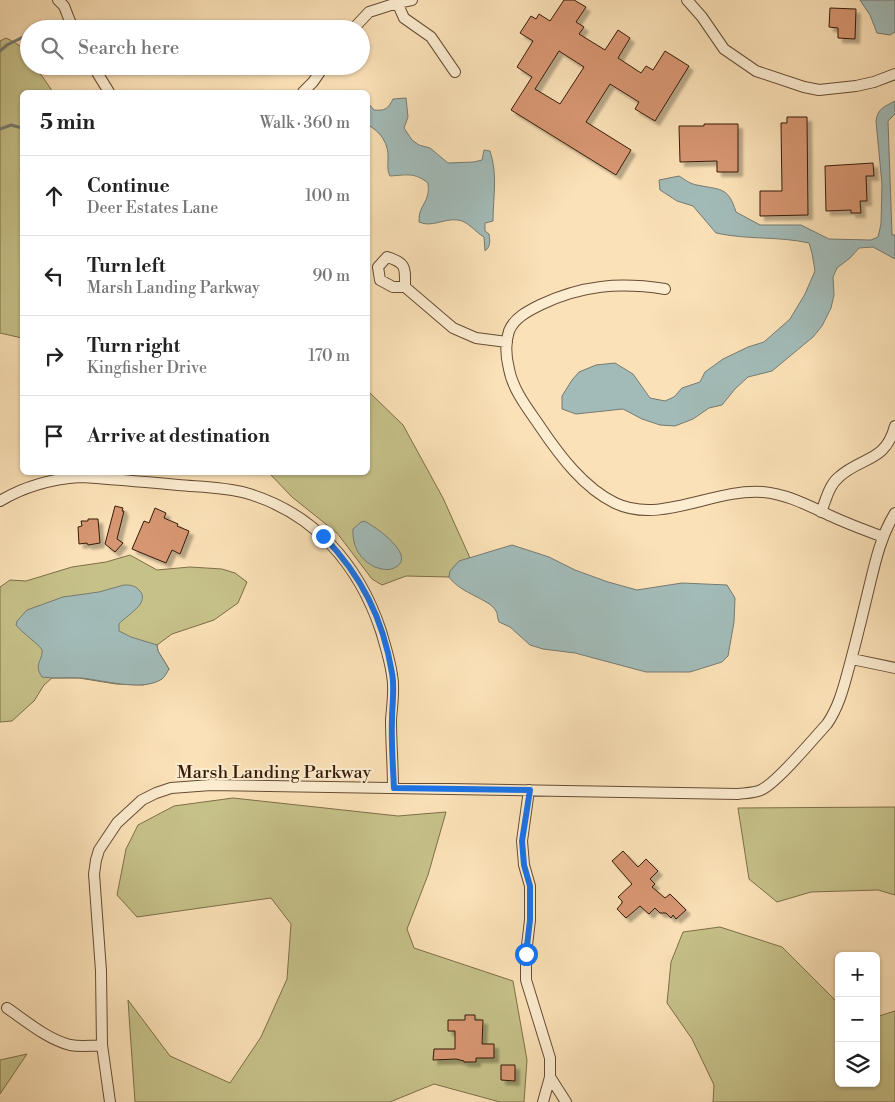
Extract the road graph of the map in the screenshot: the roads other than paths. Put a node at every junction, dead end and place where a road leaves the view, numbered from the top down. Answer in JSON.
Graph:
{"nodes":[{"id":1,"x":58,"y":0,"type":"edge"},
{"id":2,"x":412,"y":0,"type":"edge"},
{"id":3,"x":688,"y":0,"type":"edge"},
{"id":4,"x":397,"y":1,"type":"edge"},
{"id":5,"x":69,"y":20,"type":"edge"},
{"id":6,"x":362,"y":20,"type":"edge"},
{"id":7,"x":455,"y":72,"type":"dead end"},
{"id":8,"x":895,"y":74,"type":"edge"},
{"id":9,"x":99,"y":75,"type":"edge"},
{"id":10,"x":318,"y":75,"type":"edge"},
{"id":11,"x":108,"y":90,"type":"edge"},
{"id":12,"x":304,"y":90,"type":"edge"},
{"id":13,"x":405,"y":287,"type":"dead end"},
{"id":14,"x":665,"y":289,"type":"dead end"},
{"id":15,"x":507,"y":342,"type":"junction"},
{"id":16,"x":895,"y":426,"type":"edge"},
{"id":17,"x":0,"y":501,"type":"edge"},
{"id":18,"x":821,"y":512,"type":"junction"},
{"id":19,"x":895,"y":513,"type":"edge"},
{"id":20,"x":883,"y":536,"type":"junction"},
{"id":21,"x":852,"y":659,"type":"junction"},
{"id":22,"x":895,"y":668,"type":"edge"},
{"id":23,"x":394,"y":788,"type":"junction"},
{"id":24,"x":530,"y":790,"type":"junction"},
{"id":25,"x":8,"y":1008,"type":"dead end"},
{"id":26,"x":102,"y":1045,"type":"junction"},
{"id":27,"x":550,"y":1077,"type":"junction"},
{"id":28,"x":110,"y":1102,"type":"edge"},
{"id":29,"x":543,"y":1102,"type":"edge"},
{"id":30,"x":566,"y":1102,"type":"edge"}],
"edges":[{"from":1,"to":5,"type":"street"},
{"from":2,"to":4,"type":"street"},
{"from":3,"to":8,"type":"street"},
{"from":4,"to":6,"type":"street"},
{"from":4,"to":7,"type":"street"},
{"from":9,"to":11,"type":"street"},
{"from":10,"to":12,"type":"street"},
{"from":13,"to":15,"type":"street"},
{"from":14,"to":15,"type":"street"},
{"from":15,"to":18,"type":"street"},
{"from":16,"to":18,"type":"street"},
{"from":17,"to":23,"type":"street"},
{"from":18,"to":20,"type":"street"},
{"from":19,"to":20,"type":"street"},
{"from":20,"to":21,"type":"street","name":"Marsh Landing Parkway"},
{"from":21,"to":22,"type":"street"},
{"from":21,"to":24,"type":"street","name":"Marsh Landing Parkway"},
{"from":23,"to":24,"type":"street","name":"Marsh Landing Parkway"},
{"from":23,"to":26,"type":"street","name":"Marsh Landing Parkway"},
{"from":24,"to":27,"type":"street"},
{"from":25,"to":26,"type":"street"},
{"from":26,"to":28,"type":"street","name":"Marsh Landing Parkway"},
{"from":27,"to":29,"type":"street"},
{"from":27,"to":30,"type":"street"}]}
